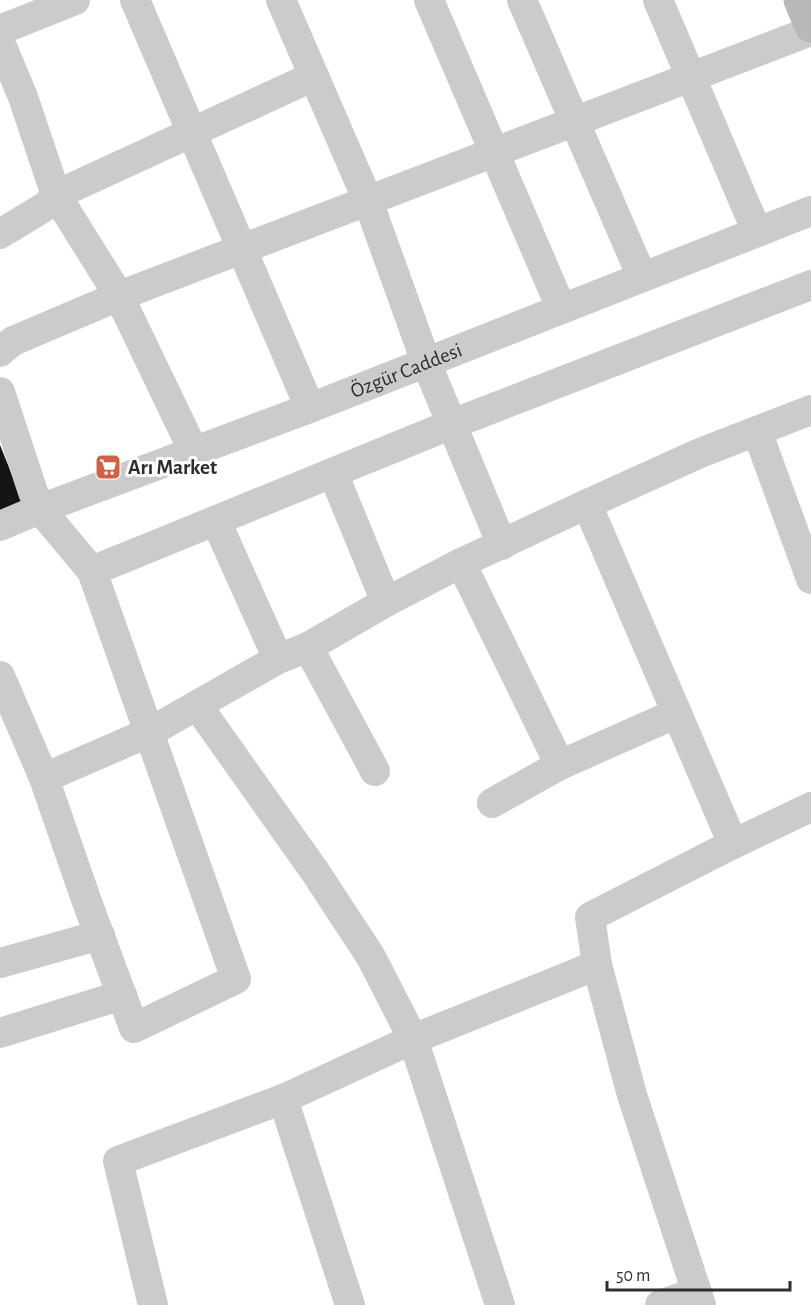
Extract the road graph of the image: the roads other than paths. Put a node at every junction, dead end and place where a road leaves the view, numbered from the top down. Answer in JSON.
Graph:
{"nodes":[{"id":1,"x":75,"y":0,"type":"edge"},
{"id":2,"x":135,"y":0,"type":"edge"},
{"id":3,"x":281,"y":0,"type":"edge"},
{"id":4,"x":429,"y":0,"type":"edge"},
{"id":5,"x":522,"y":0,"type":"edge"},
{"id":6,"x":658,"y":0,"type":"edge"},
{"id":7,"x":800,"y":0,"type":"edge"},
{"id":8,"x":811,"y":26,"type":"edge"},
{"id":9,"x":0,"y":30,"type":"edge"},
{"id":10,"x":811,"y":31,"type":"edge"},
{"id":11,"x":0,"y":42,"type":"edge"},
{"id":12,"x":314,"y":76,"type":"junction"},
{"id":13,"x":690,"y":78,"type":"junction"},
{"id":14,"x":11,"y":103,"type":"edge"},
{"id":15,"x":574,"y":122,"type":"junction"},
{"id":16,"x":192,"y":132,"type":"junction"},
{"id":17,"x":494,"y":153,"type":"junction"},
{"id":18,"x":56,"y":195,"type":"junction"},
{"id":19,"x":368,"y":201,"type":"junction"},
{"id":20,"x":811,"y":211,"type":"edge"},
{"id":21,"x":756,"y":232,"type":"junction"},
{"id":22,"x":0,"y":234,"type":"edge"},
{"id":23,"x":242,"y":249,"type":"junction"},
{"id":24,"x":642,"y":277,"type":"junction"},
{"id":25,"x":811,"y":285,"type":"edge"},
{"id":26,"x":119,"y":296,"type":"junction"},
{"id":27,"x":561,"y":308,"type":"junction"},
{"id":28,"x":0,"y":352,"type":"edge"},
{"id":29,"x":426,"y":362,"type":"junction"},
{"id":30,"x":0,"y":392,"type":"edge"},
{"id":31,"x":310,"y":408,"type":"junction"},
{"id":32,"x":811,"y":410,"type":"edge"},
{"id":33,"x":452,"y":424,"type":"junction"},
{"id":34,"x":757,"y":431,"type":"junction"},
{"id":35,"x":194,"y":452,"type":"junction"},
{"id":36,"x":333,"y":473,"type":"junction"},
{"id":37,"x":587,"y":504,"type":"junction"},
{"id":38,"x":40,"y":508,"type":"junction"},
{"id":39,"x":216,"y":520,"type":"junction"},
{"id":40,"x":0,"y":526,"type":"edge"},
{"id":41,"x":502,"y":545,"type":"junction"},
{"id":42,"x":806,"y":547,"type":"edge"},
{"id":43,"x":461,"y":563,"type":"junction"},
{"id":44,"x":92,"y":571,"type":"junction"},
{"id":45,"x":811,"y":579,"type":"edge"},
{"id":46,"x":386,"y":602,"type":"junction"},
{"id":47,"x":308,"y":646,"type":"junction"},
{"id":48,"x":278,"y":659,"type":"junction"},
{"id":49,"x":0,"y":676,"type":"edge"},
{"id":50,"x":197,"y":705,"type":"junction"},
{"id":51,"x":677,"y":713,"type":"junction"},
{"id":52,"x":150,"y":732,"type":"junction"},
{"id":53,"x":560,"y":765,"type":"junction"},
{"id":54,"x":375,"y":771,"type":"dead end"},
{"id":55,"x":44,"y":778,"type":"junction"},
{"id":56,"x":492,"y":803,"type":"dead end"},
{"id":57,"x":811,"y":807,"type":"edge"},
{"id":58,"x":733,"y":844,"type":"junction"},
{"id":59,"x":100,"y":935,"type":"junction"},
{"id":60,"x":0,"y":963,"type":"edge"},
{"id":61,"x":597,"y":965,"type":"junction"},
{"id":62,"x":122,"y":995,"type":"junction"},
{"id":63,"x":0,"y":1033,"type":"edge"},
{"id":64,"x":413,"y":1039,"type":"junction"},
{"id":65,"x":283,"y":1099,"type":"junction"},
{"id":66,"x":699,"y":1298,"type":"edge"},
{"id":67,"x":153,"y":1305,"type":"edge"},
{"id":68,"x":350,"y":1305,"type":"edge"},
{"id":69,"x":500,"y":1305,"type":"edge"},
{"id":70,"x":660,"y":1305,"type":"edge"}],
"edges":[{"from":1,"to":9,"type":"street"},
{"from":2,"to":16,"type":"street"},
{"from":3,"to":12,"type":"street"},
{"from":4,"to":17,"type":"street"},
{"from":5,"to":15,"type":"street"},
{"from":6,"to":13,"type":"street"},
{"from":7,"to":8,"type":"main road"},
{"from":10,"to":13,"type":"street"},
{"from":11,"to":14,"type":"street"},
{"from":12,"to":16,"type":"street"},
{"from":12,"to":19,"type":"street"},
{"from":13,"to":15,"type":"street"},
{"from":13,"to":21,"type":"street"},
{"from":14,"to":18,"type":"street"},
{"from":15,"to":17,"type":"street"},
{"from":15,"to":24,"type":"street"},
{"from":16,"to":18,"type":"street"},
{"from":16,"to":23,"type":"street"},
{"from":17,"to":19,"type":"street"},
{"from":17,"to":27,"type":"street"},
{"from":18,"to":22,"type":"street"},
{"from":18,"to":26,"type":"street"},
{"from":19,"to":23,"type":"street"},
{"from":19,"to":29,"type":"street"},
{"from":20,"to":21,"type":"street","name":"Özgür Caddesi"},
{"from":21,"to":24,"type":"street","name":"Özgür Caddesi"},
{"from":23,"to":26,"type":"street"},
{"from":23,"to":31,"type":"street"},
{"from":24,"to":27,"type":"street","name":"Özgür Caddesi"},
{"from":25,"to":33,"type":"street"},
{"from":26,"to":28,"type":"street"},
{"from":26,"to":35,"type":"street"},
{"from":27,"to":29,"type":"street","name":"Özgür Caddesi"},
{"from":29,"to":31,"type":"street","name":"Özgür Caddesi"},
{"from":29,"to":33,"type":"street"},
{"from":30,"to":38,"type":"street"},
{"from":31,"to":35,"type":"street","name":"Özgür Caddesi"},
{"from":32,"to":34,"type":"street"},
{"from":33,"to":36,"type":"street"},
{"from":33,"to":41,"type":"street"},
{"from":34,"to":37,"type":"street"},
{"from":34,"to":42,"type":"street"},
{"from":35,"to":38,"type":"street","name":"Özgür Caddesi"},
{"from":36,"to":39,"type":"street"},
{"from":36,"to":46,"type":"street"},
{"from":37,"to":41,"type":"street"},
{"from":37,"to":51,"type":"street"},
{"from":38,"to":40,"type":"street","name":"Özgür Caddesi"},
{"from":38,"to":44,"type":"street"},
{"from":39,"to":44,"type":"street"},
{"from":39,"to":48,"type":"street"},
{"from":41,"to":43,"type":"street"},
{"from":42,"to":45,"type":"street"},
{"from":43,"to":46,"type":"street"},
{"from":43,"to":53,"type":"street"},
{"from":44,"to":52,"type":"street"},
{"from":46,"to":47,"type":"street"},
{"from":47,"to":48,"type":"street"},
{"from":47,"to":54,"type":"street"},
{"from":48,"to":50,"type":"street"},
{"from":49,"to":55,"type":"street"},
{"from":50,"to":52,"type":"street"},
{"from":50,"to":64,"type":"street"},
{"from":51,"to":53,"type":"street"},
{"from":51,"to":58,"type":"street"},
{"from":52,"to":55,"type":"street"},
{"from":52,"to":62,"type":"street"},
{"from":53,"to":56,"type":"street"},
{"from":55,"to":59,"type":"street"},
{"from":57,"to":58,"type":"street"},
{"from":58,"to":61,"type":"street"},
{"from":59,"to":60,"type":"street"},
{"from":59,"to":62,"type":"street"},
{"from":61,"to":64,"type":"street"},
{"from":61,"to":66,"type":"street"},
{"from":62,"to":63,"type":"street"},
{"from":64,"to":65,"type":"street"},
{"from":64,"to":69,"type":"street"},
{"from":65,"to":67,"type":"street"},
{"from":65,"to":68,"type":"street"},
{"from":66,"to":70,"type":"street"}]}
